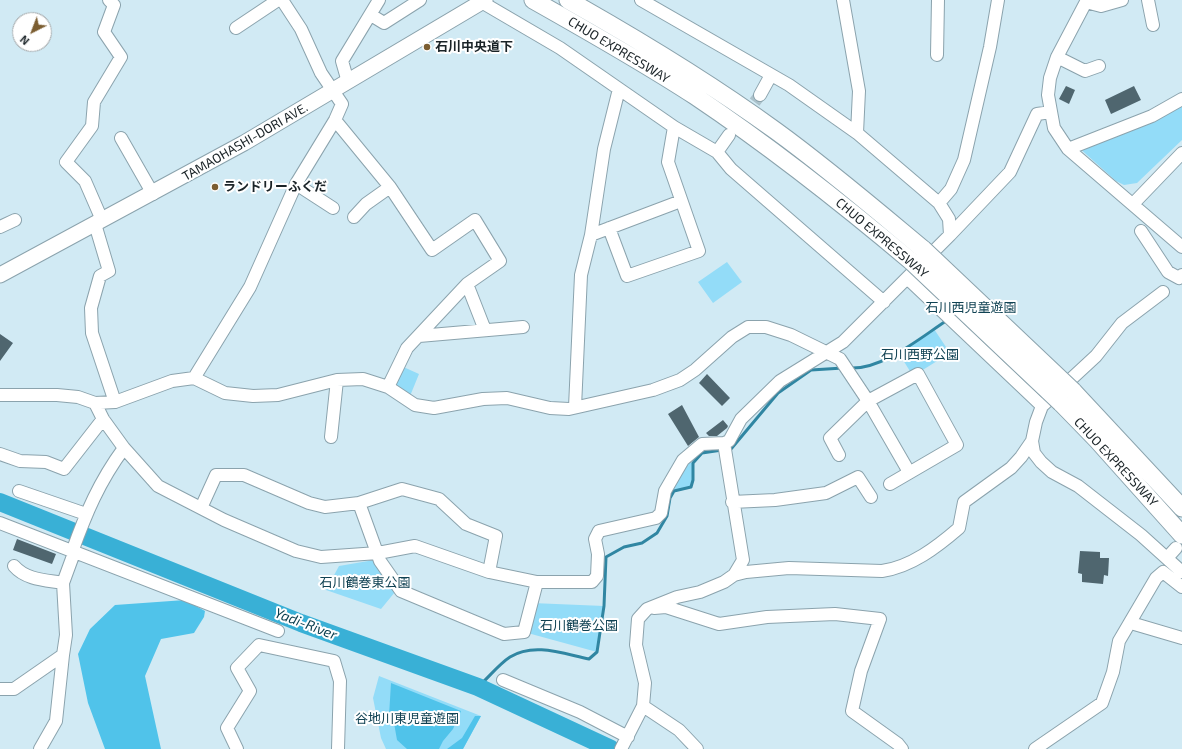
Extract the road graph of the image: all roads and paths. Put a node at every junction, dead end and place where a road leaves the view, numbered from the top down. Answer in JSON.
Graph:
{"nodes":[{"id":1,"x":109,"y":0,"type":"edge"},
{"id":2,"x":278,"y":0,"type":"edge"},
{"id":3,"x":282,"y":0,"type":"edge"},
{"id":4,"x":379,"y":0,"type":"edge"},
{"id":5,"x":420,"y":0,"type":"edge"},
{"id":6,"x":533,"y":0,"type":"edge"},
{"id":7,"x":568,"y":0,"type":"edge"},
{"id":8,"x":640,"y":0,"type":"edge"},
{"id":9,"x":842,"y":0,"type":"edge"},
{"id":10,"x":938,"y":0,"type":"edge"},
{"id":11,"x":998,"y":0,"type":"edge"},
{"id":12,"x":1122,"y":0,"type":"edge"},
{"id":13,"x":1148,"y":0,"type":"edge"},
{"id":14,"x":482,"y":1,"type":"edge"},
{"id":15,"x":1087,"y":1,"type":"edge"},
{"id":16,"x":371,"y":15,"type":"junction"},
{"id":17,"x":1153,"y":25,"type":"dead end"},
{"id":18,"x":236,"y":28,"type":"dead end"},
{"id":19,"x":937,"y":55,"type":"dead end"},
{"id":20,"x":1057,"y":57,"type":"junction"},
{"id":21,"x":1099,"y":66,"type":"dead end"},
{"id":22,"x":771,"y":75,"type":"junction"},
{"id":23,"x":348,"y":82,"type":"junction"},
{"id":24,"x":620,"y":89,"type":"junction"},
{"id":25,"x":334,"y":91,"type":"junction"},
{"id":26,"x":760,"y":95,"type":"tunnel mouth"},
{"id":27,"x":1182,"y":99,"type":"edge"},
{"id":28,"x":1051,"y":112,"type":"junction"},
{"id":29,"x":335,"y":120,"type":"junction"},
{"id":30,"x":674,"y":127,"type":"junction"},
{"id":31,"x":857,"y":133,"type":"junction"},
{"id":32,"x":729,"y":135,"type":"tunnel mouth"},
{"id":33,"x":121,"y":138,"type":"dead end"},
{"id":34,"x":1068,"y":149,"type":"junction"},
{"id":35,"x":717,"y":152,"type":"junction"},
{"id":36,"x":1182,"y":153,"type":"edge"},
{"id":37,"x":296,"y":184,"type":"junction"},
{"id":38,"x":390,"y":187,"type":"junction"},
{"id":39,"x":153,"y":194,"type":"junction"},
{"id":40,"x":681,"y":201,"type":"junction"},
{"id":41,"x":939,"y":203,"type":"junction"},
{"id":42,"x":1133,"y":204,"type":"junction"},
{"id":43,"x":333,"y":208,"type":"dead end"},
{"id":44,"x":354,"y":217,"type":"dead end"},
{"id":45,"x":15,"y":220,"type":"dead end"},
{"id":46,"x":99,"y":222,"type":"junction"},
{"id":47,"x":0,"y":227,"type":"edge"},
{"id":48,"x":609,"y":228,"type":"junction"},
{"id":49,"x":1141,"y":231,"type":"dead end"},
{"id":50,"x":591,"y":235,"type":"junction"},
{"id":51,"x":950,"y":235,"type":"junction"},
{"id":52,"x":1182,"y":247,"type":"edge"},
{"id":53,"x":0,"y":275,"type":"edge"},
{"id":54,"x":1182,"y":275,"type":"edge"},
{"id":55,"x":907,"y":278,"type":"junction"},
{"id":56,"x":467,"y":284,"type":"junction"},
{"id":57,"x":1163,"y":292,"type":"dead end"},
{"id":58,"x":884,"y":302,"type":"junction"},
{"id":59,"x":523,"y":327,"type":"dead end"},
{"id":60,"x":485,"y":330,"type":"junction"},
{"id":61,"x":419,"y":336,"type":"junction"},
{"id":62,"x":827,"y":351,"type":"junction"},
{"id":63,"x":194,"y":378,"type":"junction"},
{"id":64,"x":338,"y":380,"type":"junction"},
{"id":65,"x":388,"y":387,"type":"junction"},
{"id":66,"x":0,"y":395,"type":"edge"},
{"id":67,"x":868,"y":401,"type":"junction"},
{"id":68,"x":115,"y":402,"type":"junction"},
{"id":69,"x":95,"y":403,"type":"junction"},
{"id":70,"x":1042,"y":406,"type":"junction"},
{"id":71,"x":576,"y":407,"type":"junction"},
{"id":72,"x":103,"y":420,"type":"junction"},
{"id":73,"x":1105,"y":423,"type":"junction"},
{"id":74,"x":331,"y":437,"type":"dead end"},
{"id":75,"x":1032,"y":441,"type":"junction"},
{"id":76,"x":124,"y":448,"type":"junction"},
{"id":77,"x":725,"y":449,"type":"junction"},
{"id":78,"x":0,"y":454,"type":"edge"},
{"id":79,"x":839,"y":455,"type":"dead end"},
{"id":80,"x":909,"y":472,"type":"junction"},
{"id":81,"x":890,"y":484,"type":"dead end"},
{"id":82,"x":18,"y":491,"type":"dead end"},
{"id":83,"x":1182,"y":495,"type":"edge"},
{"id":84,"x":871,"y":497,"type":"dead end"},
{"id":85,"x":732,"y":502,"type":"junction"},
{"id":86,"x":360,"y":503,"type":"junction"},
{"id":87,"x":201,"y":508,"type":"junction"},
{"id":88,"x":1182,"y":508,"type":"edge"},
{"id":89,"x":86,"y":516,"type":"junction"},
{"id":90,"x":0,"y":523,"type":"edge"},
{"id":91,"x":1179,"y":541,"type":"edge"},
{"id":92,"x":73,"y":551,"type":"junction"},
{"id":93,"x":378,"y":553,"type":"junction"},
{"id":94,"x":1167,"y":558,"type":"junction"},
{"id":95,"x":14,"y":566,"type":"dead end"},
{"id":96,"x":489,"y":572,"type":"junction"},
{"id":97,"x":1182,"y":572,"type":"edge"},
{"id":98,"x":734,"y":575,"type":"junction"},
{"id":99,"x":537,"y":582,"type":"junction"},
{"id":100,"x":64,"y":583,"type":"junction"},
{"id":101,"x":1182,"y":587,"type":"edge"},
{"id":102,"x":648,"y":609,"type":"junction"},
{"id":103,"x":1130,"y":623,"type":"junction"},
{"id":104,"x":278,"y":631,"type":"dead end"},
{"id":105,"x":1182,"y":638,"type":"edge"},
{"id":106,"x":63,"y":655,"type":"junction"},
{"id":107,"x":503,"y":680,"type":"dead end"},
{"id":108,"x":0,"y":689,"type":"edge"},
{"id":109,"x":643,"y":706,"type":"junction"},
{"id":110,"x":625,"y":742,"type":"edge"},
{"id":111,"x":40,"y":749,"type":"edge"},
{"id":112,"x":236,"y":749,"type":"edge"},
{"id":113,"x":338,"y":749,"type":"edge"},
{"id":114,"x":697,"y":749,"type":"edge"},
{"id":115,"x":902,"y":749,"type":"edge"},
{"id":116,"x":1035,"y":749,"type":"edge"}],
"edges":[{"from":1,"to":46,"type":"street"},
{"from":2,"to":18,"type":"street"},
{"from":3,"to":25,"type":"street"},
{"from":4,"to":16,"type":"street"},
{"from":5,"to":16,"type":"street"},
{"from":6,"to":91,"type":"highway","name":"CHUO EXPRESSWAY","bridge":true},
{"from":7,"to":73,"type":"highway","name":"CHUO EXPRESSWAY","bridge":true},
{"from":8,"to":22,"type":"street"},
{"from":9,"to":31,"type":"street"},
{"from":10,"to":19,"type":"street"},
{"from":11,"to":41,"type":"street"},
{"from":12,"to":15,"type":"street"},
{"from":13,"to":17,"type":"street"},
{"from":14,"to":23,"type":"main road","name":"TAMAOHASHI-DORI AVE."},
{"from":14,"to":24,"type":"street"},
{"from":15,"to":20,"type":"street"},
{"from":16,"to":23,"type":"street"},
{"from":20,"to":21,"type":"street"},
{"from":20,"to":28,"type":"street"},
{"from":22,"to":26,"type":"street"},
{"from":22,"to":31,"type":"street"},
{"from":23,"to":25,"type":"main road","name":"TAMAOHASHI-DORI AVE."},
{"from":24,"to":30,"type":"street"},
{"from":24,"to":50,"type":"street"},
{"from":25,"to":29,"type":"street"},
{"from":25,"to":39,"type":"main road","name":"TAMAOHASHI-DORI AVE."},
{"from":27,"to":34,"type":"street"},
{"from":28,"to":34,"type":"street"},
{"from":28,"to":51,"type":"street"},
{"from":29,"to":37,"type":"street"},
{"from":29,"to":38,"type":"street"},
{"from":30,"to":35,"type":"street"},
{"from":30,"to":40,"type":"street"},
{"from":31,"to":41,"type":"street"},
{"from":32,"to":35,"type":"street"},
{"from":33,"to":39,"type":"street"},
{"from":34,"to":42,"type":"street"},
{"from":35,"to":58,"type":"street"},
{"from":36,"to":42,"type":"street"},
{"from":37,"to":43,"type":"street"},
{"from":37,"to":63,"type":"street"},
{"from":38,"to":44,"type":"street"},
{"from":38,"to":56,"type":"street"},
{"from":39,"to":46,"type":"main road","name":"TAMAOHASHI-DORI AVE."},
{"from":40,"to":48,"type":"street"},
{"from":40,"to":48,"type":"street"},
{"from":41,"to":51,"type":"street"},
{"from":42,"to":52,"type":"street"},
{"from":45,"to":47,"type":"street"},
{"from":46,"to":53,"type":"main road","name":"TAMAOHASHI-DORI AVE."},
{"from":46,"to":68,"type":"street"},
{"from":48,"to":50,"type":"street"},
{"from":49,"to":54,"type":"street"},
{"from":50,"to":71,"type":"street"},
{"from":51,"to":55,"type":"street"},
{"from":55,"to":58,"type":"street"},
{"from":55,"to":70,"type":"street"},
{"from":56,"to":60,"type":"street"},
{"from":56,"to":61,"type":"street"},
{"from":57,"to":70,"type":"street"},
{"from":58,"to":62,"type":"street"},
{"from":59,"to":60,"type":"street"},
{"from":60,"to":61,"type":"street"},
{"from":61,"to":65,"type":"street"},
{"from":62,"to":67,"type":"street"},
{"from":62,"to":71,"type":"street"},
{"from":62,"to":77,"type":"street"},
{"from":63,"to":64,"type":"street"},
{"from":63,"to":68,"type":"street"},
{"from":64,"to":65,"type":"street"},
{"from":64,"to":74,"type":"street"},
{"from":65,"to":71,"type":"street"},
{"from":66,"to":69,"type":"street"},
{"from":67,"to":79,"type":"street"},
{"from":67,"to":80,"type":"street"},
{"from":67,"to":80,"type":"street"},
{"from":68,"to":69,"type":"street"},
{"from":69,"to":72,"type":"street"},
{"from":70,"to":75,"type":"street"},
{"from":72,"to":76,"type":"street"},
{"from":72,"to":78,"type":"street"},
{"from":73,"to":83,"type":"highway"},
{"from":73,"to":88,"type":"highway","name":"CHUO EXPRESSWAY"},
{"from":75,"to":94,"type":"street"},
{"from":75,"to":98,"type":"street"},
{"from":76,"to":87,"type":"street"},
{"from":76,"to":89,"type":"street"},
{"from":77,"to":85,"type":"street"},
{"from":77,"to":99,"type":"street"},
{"from":80,"to":81,"type":"street"},
{"from":82,"to":89,"type":"street"},
{"from":84,"to":85,"type":"street"},
{"from":85,"to":98,"type":"street"},
{"from":86,"to":87,"type":"street"},
{"from":86,"to":93,"type":"street"},
{"from":86,"to":96,"type":"street"},
{"from":87,"to":93,"type":"street"},
{"from":89,"to":92,"type":"street"},
{"from":90,"to":92,"type":"street"},
{"from":91,"to":94,"type":"street"},
{"from":92,"to":100,"type":"street"},
{"from":92,"to":104,"type":"street"},
{"from":93,"to":96,"type":"street"},
{"from":93,"to":99,"type":"street"},
{"from":94,"to":97,"type":"street"},
{"from":95,"to":100,"type":"street"},
{"from":96,"to":99,"type":"street"},
{"from":98,"to":102,"type":"street"},
{"from":100,"to":106,"type":"street"},
{"from":101,"to":103,"type":"street"},
{"from":102,"to":109,"type":"street"},
{"from":102,"to":115,"type":"street"},
{"from":103,"to":105,"type":"street"},
{"from":103,"to":116,"type":"street"},
{"from":106,"to":108,"type":"street"},
{"from":106,"to":111,"type":"street"},
{"from":107,"to":110,"type":"street"},
{"from":109,"to":110,"type":"street"},
{"from":109,"to":114,"type":"street"},
{"from":112,"to":113,"type":"street"}]}
